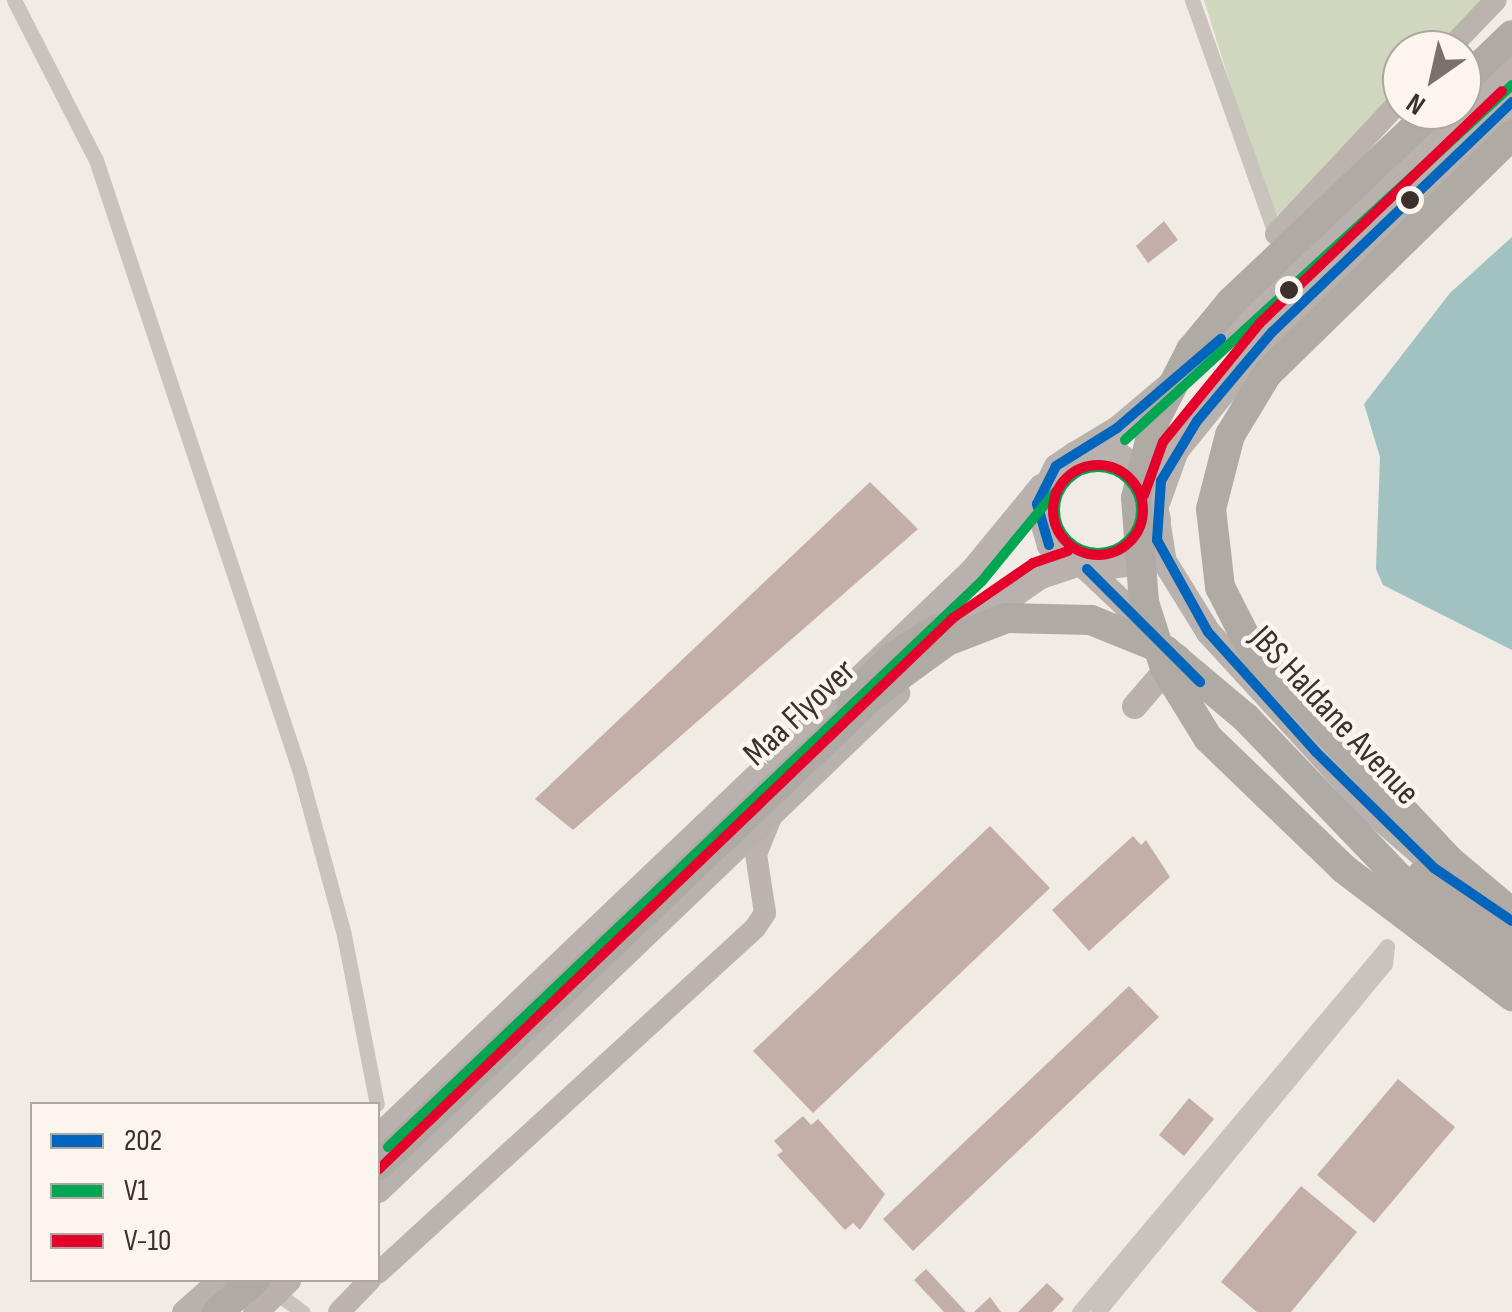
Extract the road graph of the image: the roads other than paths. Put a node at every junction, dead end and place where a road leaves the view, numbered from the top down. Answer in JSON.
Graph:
{"nodes":[{"id":1,"x":14,"y":0,"type":"edge"},
{"id":2,"x":1192,"y":0,"type":"edge"},
{"id":3,"x":1496,"y":0,"type":"edge"},
{"id":4,"x":1467,"y":30,"type":"edge"},
{"id":5,"x":1512,"y":36,"type":"edge"},
{"id":6,"x":1482,"y":64,"type":"edge"},
{"id":7,"x":1512,"y":64,"type":"edge"},
{"id":8,"x":1512,"y":102,"type":"edge"},
{"id":9,"x":1382,"y":120,"type":"edge"},
{"id":10,"x":1413,"y":130,"type":"edge"},
{"id":11,"x":1512,"y":135,"type":"edge"},
{"id":12,"x":1276,"y":234,"type":"junction"},
{"id":13,"x":1288,"y":276,"type":"junction"},
{"id":14,"x":1074,"y":454,"type":"junction"},
{"id":15,"x":1043,"y":484,"type":"junction"},
{"id":16,"x":1158,"y":510,"type":"junction"},
{"id":17,"x":1080,"y":567,"type":"junction"},
{"id":18,"x":1176,"y":656,"type":"junction"},
{"id":19,"x":1134,"y":706,"type":"dead end"},
{"id":20,"x":772,"y":815,"type":"junction"},
{"id":21,"x":1512,"y":913,"type":"edge"},
{"id":22,"x":1512,"y":921,"type":"edge"},
{"id":23,"x":1512,"y":939,"type":"edge"},
{"id":24,"x":1512,"y":965,"type":"edge"},
{"id":25,"x":1512,"y":976,"type":"edge"},
{"id":26,"x":1512,"y":996,"type":"edge"},
{"id":27,"x":373,"y":1102,"type":"edge"},
{"id":28,"x":380,"y":1124,"type":"edge"},
{"id":29,"x":380,"y":1124,"type":"edge"},
{"id":30,"x":380,"y":1164,"type":"edge"},
{"id":31,"x":380,"y":1188,"type":"edge"},
{"id":32,"x":380,"y":1271,"type":"edge"},
{"id":33,"x":218,"y":1282,"type":"edge"},
{"id":34,"x":231,"y":1282,"type":"edge"},
{"id":35,"x":368,"y":1282,"type":"edge"},
{"id":36,"x":273,"y":1284,"type":"edge"},
{"id":37,"x":184,"y":1312,"type":"edge"},
{"id":38,"x":197,"y":1312,"type":"edge"},
{"id":39,"x":217,"y":1312,"type":"edge"},
{"id":40,"x":255,"y":1312,"type":"edge"},
{"id":41,"x":303,"y":1312,"type":"edge"},
{"id":42,"x":339,"y":1312,"type":"edge"},
{"id":43,"x":1079,"y":1312,"type":"edge"},
{"id":44,"x":1098,"y":1312,"type":"edge"}],
"edges":[{"from":1,"to":27,"type":"street"},
{"from":2,"to":12,"type":"street"},
{"from":3,"to":4,"type":"street"},
{"from":5,"to":6,"type":"highway"},
{"from":7,"to":13,"type":"main road"},
{"from":8,"to":16,"type":"main road"},
{"from":9,"to":12,"type":"street"},
{"from":10,"to":26,"type":"highway","bridge":true},
{"from":11,"to":21,"type":"highway"},
{"from":12,"to":13,"type":"street"},
{"from":13,"to":14,"type":"main road"},
{"from":14,"to":15,"type":"main road"},
{"from":14,"to":16,"type":"main road"},
{"from":15,"to":17,"type":"main road"},
{"from":15,"to":28,"type":"main road"},
{"from":16,"to":17,"type":"main road"},
{"from":16,"to":22,"type":"main road","name":"JBS Haldane Avenue"},
{"from":17,"to":18,"type":"main road"},
{"from":17,"to":20,"type":"main road"},
{"from":18,"to":19,"type":"main road"},
{"from":18,"to":25,"type":"main road"},
{"from":20,"to":31,"type":"main road"},
{"from":20,"to":32,"type":"street"},
{"from":23,"to":29,"type":"highway","name":"Maa Flyover","bridge":true},
{"from":24,"to":30,"type":"highway","name":"Maa Flyover","bridge":true},
{"from":33,"to":37,"type":"main road"},
{"from":34,"to":38,"type":"highway"},
{"from":35,"to":42,"type":"street"},
{"from":36,"to":39,"type":"highway"},
{"from":36,"to":40,"type":"main road"},
{"from":36,"to":41,"type":"street"},
{"from":43,"to":44,"type":"street"}]}
